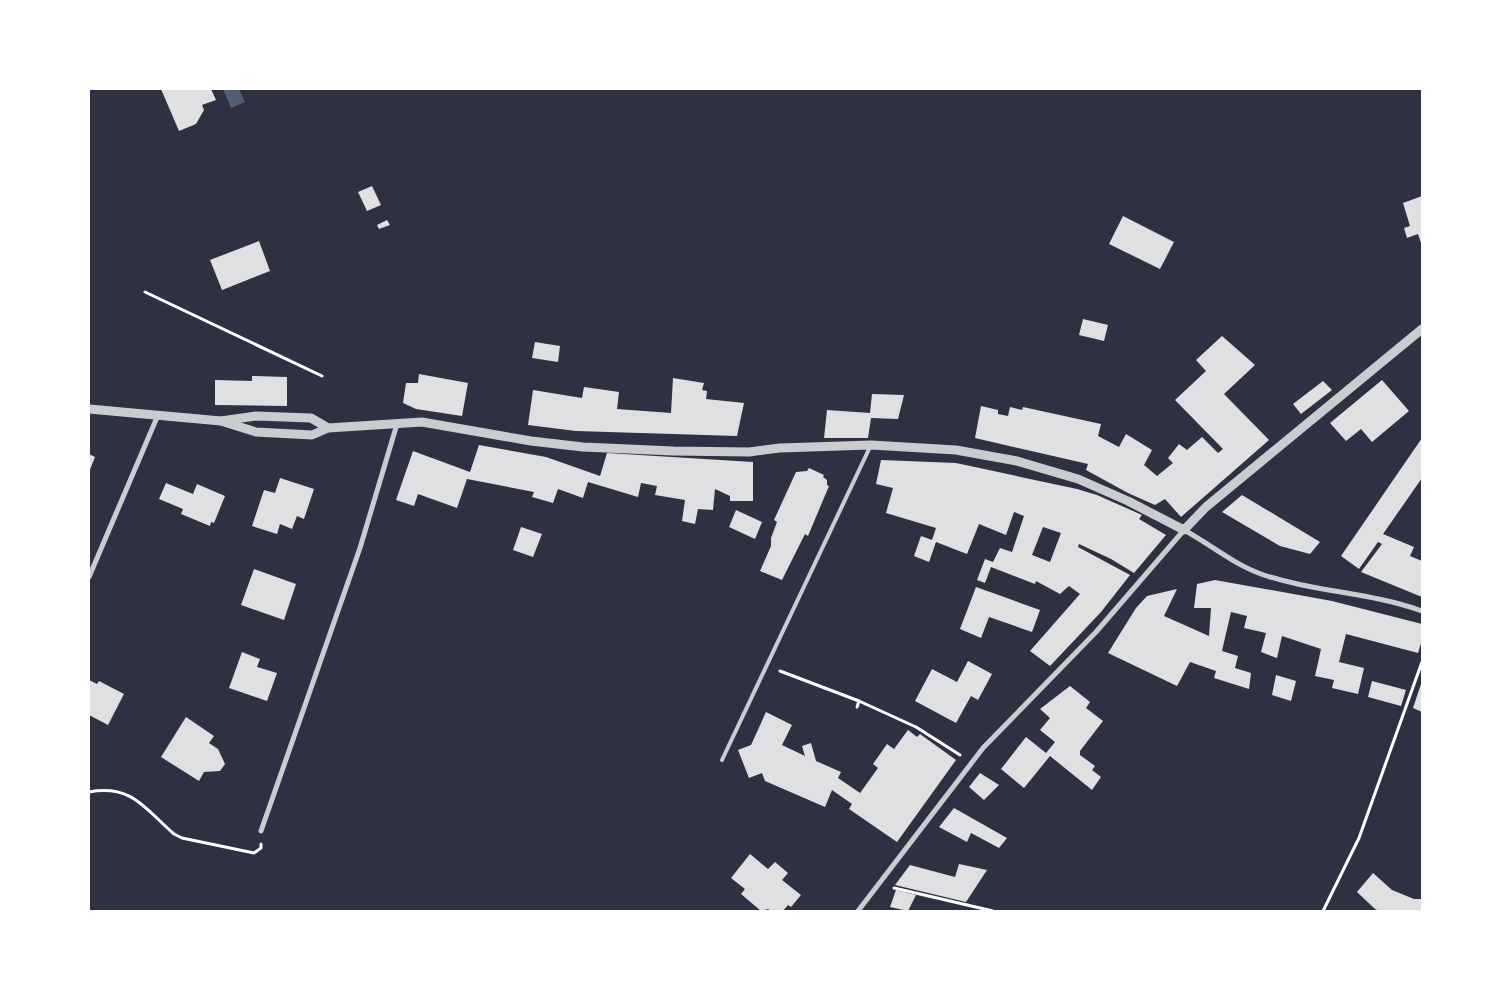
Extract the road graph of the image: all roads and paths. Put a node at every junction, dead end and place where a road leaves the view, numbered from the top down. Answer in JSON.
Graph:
{"nodes":[{"id":1,"x":145,"y":292,"type":"dead end"},
{"id":2,"x":1422,"y":329,"type":"edge"},
{"id":3,"x":322,"y":376,"type":"dead end"},
{"id":4,"x":89,"y":409,"type":"edge"},
{"id":5,"x":158,"y":415,"type":"junction"},
{"id":6,"x":221,"y":421,"type":"junction"},
{"id":7,"x":397,"y":424,"type":"junction"},
{"id":8,"x":328,"y":428,"type":"junction"},
{"id":9,"x":871,"y":445,"type":"junction"},
{"id":10,"x":1184,"y":530,"type":"junction"},
{"id":11,"x":89,"y":578,"type":"edge"},
{"id":12,"x":1422,"y":611,"type":"edge"},
{"id":13,"x":1422,"y":662,"type":"edge"},
{"id":14,"x":766,"y":666,"type":"junction"},
{"id":15,"x":859,"y":701,"type":"junction"},
{"id":16,"x":857,"y":707,"type":"dead end"},
{"id":17,"x":722,"y":760,"type":"dead end"},
{"id":18,"x":971,"y":763,"type":"junction"},
{"id":19,"x":89,"y":792,"type":"edge"},
{"id":20,"x":261,"y":831,"type":"joint"},
{"id":21,"x":883,"y":880,"type":"junction"},
{"id":22,"x":858,"y":911,"type":"edge"},
{"id":23,"x":994,"y":911,"type":"edge"},
{"id":24,"x":1323,"y":911,"type":"edge"}],
"edges":[{"from":1,"to":3,"type":"path"},
{"from":2,"to":10,"type":"street"},
{"from":4,"to":5,"type":"street"},
{"from":5,"to":6,"type":"street"},
{"from":5,"to":11,"type":"street"},
{"from":6,"to":8,"type":"street"},
{"from":6,"to":8,"type":"street"},
{"from":7,"to":8,"type":"street"},
{"from":7,"to":9,"type":"street"},
{"from":7,"to":20,"type":"street"},
{"from":9,"to":10,"type":"street"},
{"from":9,"to":14,"type":"lane"},
{"from":10,"to":12,"type":"street"},
{"from":10,"to":18,"type":"street"},
{"from":13,"to":24,"type":"path"},
{"from":14,"to":15,"type":"path"},
{"from":14,"to":17,"type":"lane"},
{"from":15,"to":16,"type":"path"},
{"from":15,"to":18,"type":"path"},
{"from":18,"to":21,"type":"street"},
{"from":19,"to":20,"type":"path"},
{"from":21,"to":22,"type":"street"},
{"from":21,"to":23,"type":"path"}]}
